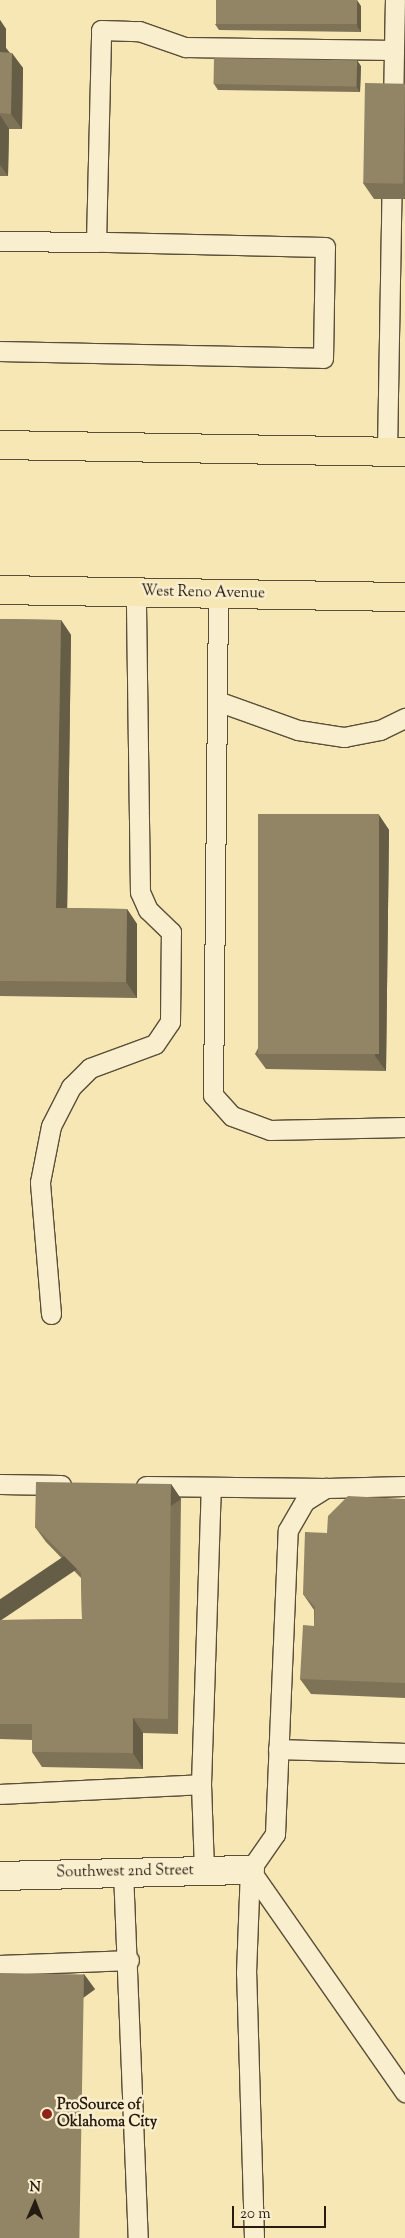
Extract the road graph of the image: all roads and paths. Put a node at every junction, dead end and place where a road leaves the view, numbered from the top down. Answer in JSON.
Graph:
{"nodes":[{"id":1,"x":395,"y":0,"type":"edge"},
{"id":2,"x":394,"y":50,"type":"junction"},
{"id":3,"x":399,"y":82,"type":"edge"},
{"id":4,"x":393,"y":126,"type":"edge"},
{"id":5,"x":393,"y":153,"type":"edge"},
{"id":6,"x":0,"y":241,"type":"edge"},
{"id":7,"x":96,"y":242,"type":"junction"},
{"id":8,"x":398,"y":343,"type":"edge"},
{"id":9,"x":0,"y":351,"type":"edge"},
{"id":10,"x":0,"y":445,"type":"edge"},
{"id":11,"x":396,"y":452,"type":"edge"},
{"id":12,"x":0,"y":590,"type":"edge"},
{"id":13,"x":136,"y":592,"type":"junction"},
{"id":14,"x":218,"y":594,"type":"junction"},
{"id":15,"x":405,"y":597,"type":"edge"},
{"id":16,"x":217,"y":701,"type":"junction"},
{"id":17,"x":405,"y":718,"type":"edge"},
{"id":18,"x":405,"y":1127,"type":"edge"},
{"id":19,"x":51,"y":1314,"type":"dead end"},
{"id":20,"x":0,"y":1484,"type":"edge"},
{"id":21,"x":77,"y":1485,"type":"edge"},
{"id":22,"x":125,"y":1486,"type":"edge"},
{"id":23,"x":405,"y":1486,"type":"edge"},
{"id":24,"x":211,"y":1487,"type":"junction"},
{"id":25,"x":326,"y":1488,"type":"junction"},
{"id":26,"x":278,"y":1750,"type":"junction"},
{"id":27,"x":405,"y":1753,"type":"edge"},
{"id":28,"x":201,"y":1784,"type":"junction"},
{"id":29,"x":0,"y":1794,"type":"edge"},
{"id":30,"x":204,"y":1870,"type":"junction"},
{"id":31,"x":250,"y":1870,"type":"junction"},
{"id":32,"x":123,"y":1872,"type":"junction"},
{"id":33,"x":0,"y":1876,"type":"edge"},
{"id":34,"x":129,"y":1960,"type":"junction"},
{"id":35,"x":0,"y":1965,"type":"edge"},
{"id":36,"x":405,"y":2092,"type":"edge"},
{"id":37,"x":138,"y":2238,"type":"edge"},
{"id":38,"x":254,"y":2238,"type":"edge"}],
"edges":[{"from":1,"to":2,"type":"lane"},
{"from":2,"to":3,"type":"lane"},
{"from":2,"to":7,"type":"lane"},
{"from":3,"to":4,"type":"lane"},
{"from":5,"to":8,"type":"lane"},
{"from":6,"to":7,"type":"lane"},
{"from":7,"to":9,"type":"lane"},
{"from":8,"to":11,"type":"lane"},
{"from":10,"to":11,"type":"main road"},
{"from":12,"to":13,"type":"main road","name":"West Reno Avenue"},
{"from":13,"to":14,"type":"main road","name":"West Reno Avenue"},
{"from":13,"to":19,"type":"lane"},
{"from":14,"to":15,"type":"main road","name":"West Reno Avenue"},
{"from":14,"to":16,"type":"lane"},
{"from":16,"to":17,"type":"lane"},
{"from":16,"to":18,"type":"lane"},
{"from":20,"to":21,"type":"lane"},
{"from":22,"to":24,"type":"lane"},
{"from":23,"to":25,"type":"lane"},
{"from":24,"to":25,"type":"lane"},
{"from":24,"to":28,"type":"lane"},
{"from":25,"to":26,"type":"lane"},
{"from":26,"to":27,"type":"lane"},
{"from":26,"to":31,"type":"lane"},
{"from":28,"to":29,"type":"lane"},
{"from":28,"to":30,"type":"lane"},
{"from":30,"to":31,"type":"street","name":"Southwest 2nd Street"},
{"from":30,"to":32,"type":"street","name":"Southwest 2nd Street"},
{"from":31,"to":36,"type":"lane"},
{"from":31,"to":38,"type":"lane"},
{"from":32,"to":33,"type":"street","name":"Southwest 2nd Street"},
{"from":32,"to":34,"type":"lane"},
{"from":34,"to":35,"type":"lane"},
{"from":34,"to":37,"type":"lane"}]}
